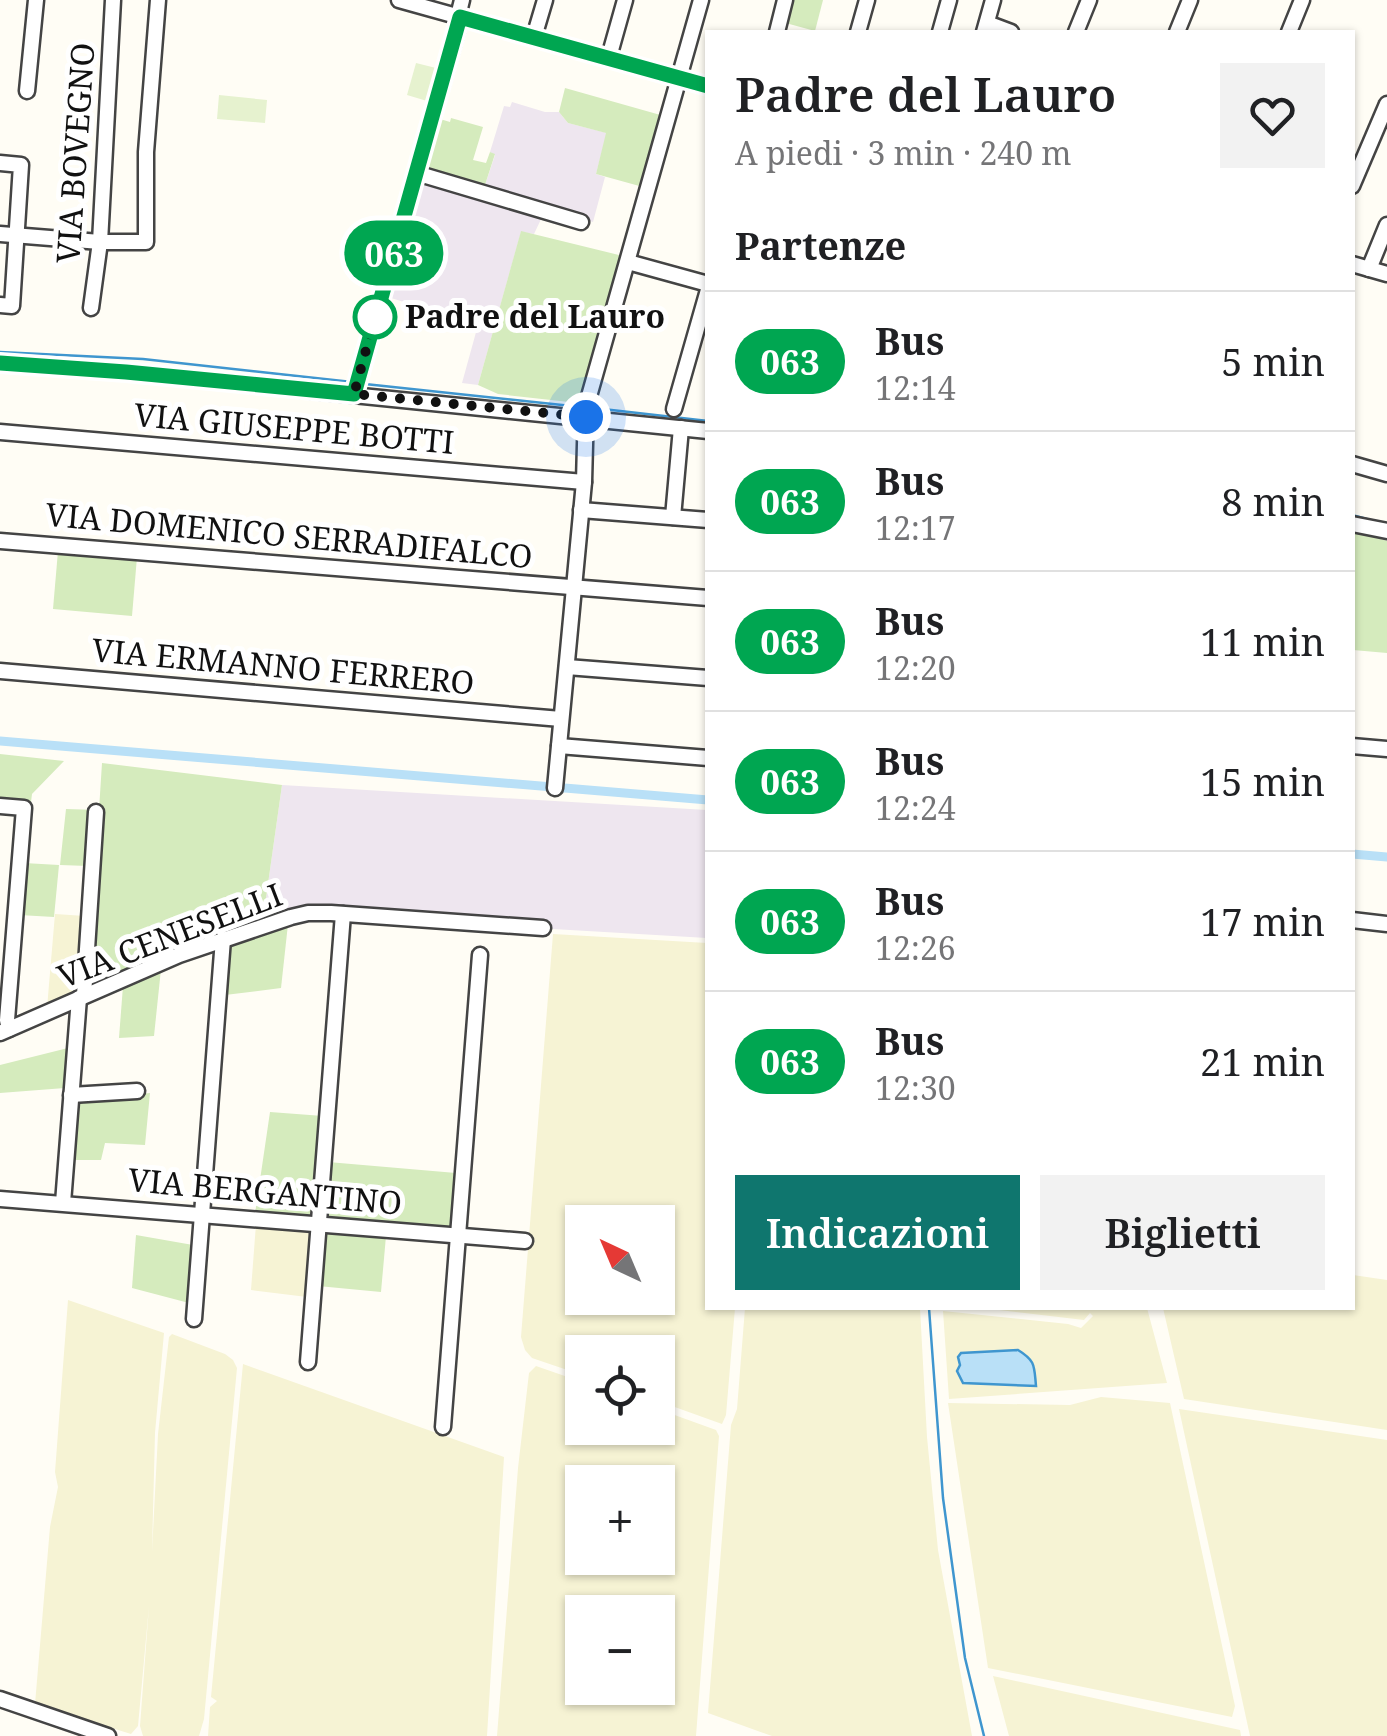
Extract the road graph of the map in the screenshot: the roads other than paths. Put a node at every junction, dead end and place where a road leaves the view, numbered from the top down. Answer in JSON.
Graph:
{"nodes":[{"id":1,"x":36,"y":0,"type":"edge"},
{"id":2,"x":113,"y":0,"type":"edge"},
{"id":3,"x":158,"y":0,"type":"edge"},
{"id":4,"x":399,"y":0,"type":"edge"},
{"id":5,"x":462,"y":0,"type":"edge"},
{"id":6,"x":545,"y":0,"type":"edge"},
{"id":7,"x":625,"y":0,"type":"edge"},
{"id":8,"x":701,"y":0,"type":"edge"},
{"id":9,"x":786,"y":0,"type":"edge"},
{"id":10,"x":867,"y":0,"type":"edge"},
{"id":11,"x":949,"y":0,"type":"edge"},
{"id":12,"x":993,"y":0,"type":"edge"},
{"id":13,"x":1089,"y":0,"type":"edge"},
{"id":14,"x":1190,"y":0,"type":"edge"},
{"id":15,"x":1302,"y":0,"type":"edge"},
{"id":16,"x":459,"y":17,"type":"junction"},
{"id":17,"x":985,"y":28,"type":"edge"},
{"id":18,"x":778,"y":30,"type":"edge"},
{"id":19,"x":859,"y":30,"type":"edge"},
{"id":20,"x":941,"y":30,"type":"edge"},
{"id":21,"x":1077,"y":30,"type":"edge"},
{"id":22,"x":1178,"y":30,"type":"edge"},
{"id":23,"x":1290,"y":30,"type":"edge"},
{"id":24,"x":534,"y":37,"type":"junction"},
{"id":25,"x":609,"y":58,"type":"junction"},
{"id":26,"x":680,"y":78,"type":"junction"},
{"id":27,"x":705,"y":85,"type":"edge"},
{"id":28,"x":27,"y":90,"type":"dead end"},
{"id":29,"x":1387,"y":104,"type":"edge"},
{"id":30,"x":0,"y":164,"type":"edge"},
{"id":31,"x":416,"y":173,"type":"junction"},
{"id":32,"x":1355,"y":179,"type":"edge"},
{"id":33,"x":580,"y":222,"type":"dead end"},
{"id":34,"x":1387,"y":225,"type":"edge"},
{"id":35,"x":0,"y":234,"type":"edge"},
{"id":36,"x":18,"y":236,"type":"junction"},
{"id":37,"x":100,"y":242,"type":"junction"},
{"id":38,"x":628,"y":262,"type":"junction"},
{"id":39,"x":1359,"y":266,"type":"edge"},
{"id":40,"x":1387,"y":274,"type":"edge"},
{"id":41,"x":705,"y":286,"type":"edge"},
{"id":42,"x":705,"y":298,"type":"edge"},
{"id":43,"x":0,"y":305,"type":"edge"},
{"id":44,"x":91,"y":308,"type":"dead end"},
{"id":45,"x":0,"y":363,"type":"edge"},
{"id":46,"x":354,"y":394,"type":"junction"},
{"id":47,"x":674,"y":409,"type":"dead end"},
{"id":48,"x":586,"y":417,"type":"junction"},
{"id":49,"x":681,"y":428,"type":"junction"},
{"id":50,"x":705,"y":431,"type":"edge"},
{"id":51,"x":0,"y":432,"type":"edge"},
{"id":52,"x":1355,"y":465,"type":"edge"},
{"id":53,"x":1387,"y":474,"type":"edge"},
{"id":54,"x":584,"y":482,"type":"junction"},
{"id":55,"x":581,"y":510,"type":"junction"},
{"id":56,"x":673,"y":517,"type":"junction"},
{"id":57,"x":705,"y":520,"type":"edge"},
{"id":58,"x":1355,"y":525,"type":"edge"},
{"id":59,"x":1387,"y":531,"type":"edge"},
{"id":60,"x":0,"y":541,"type":"edge"},
{"id":61,"x":573,"y":587,"type":"junction"},
{"id":62,"x":705,"y":598,"type":"edge"},
{"id":63,"x":567,"y":667,"type":"junction"},
{"id":64,"x":0,"y":671,"type":"edge"},
{"id":65,"x":705,"y":678,"type":"edge"},
{"id":66,"x":561,"y":719,"type":"junction"},
{"id":67,"x":559,"y":746,"type":"junction"},
{"id":68,"x":1355,"y":746,"type":"edge"},
{"id":69,"x":1387,"y":749,"type":"edge"},
{"id":70,"x":705,"y":758,"type":"edge"},
{"id":71,"x":556,"y":788,"type":"dead end"},
{"id":72,"x":0,"y":806,"type":"edge"},
{"id":73,"x":96,"y":812,"type":"dead end"},
{"id":74,"x":7,"y":914,"type":"edge"},
{"id":75,"x":344,"y":914,"type":"junction"},
{"id":76,"x":1355,"y":920,"type":"edge"},
{"id":77,"x":1387,"y":924,"type":"edge"},
{"id":78,"x":543,"y":928,"type":"dead end"},
{"id":79,"x":223,"y":940,"type":"junction"},
{"id":80,"x":480,"y":955,"type":"dead end"},
{"id":81,"x":81,"y":997,"type":"junction"},
{"id":82,"x":4,"y":1025,"type":"edge"},
{"id":83,"x":137,"y":1091,"type":"dead end"},
{"id":84,"x":71,"y":1095,"type":"junction"},
{"id":85,"x":0,"y":1199,"type":"edge"},
{"id":86,"x":63,"y":1203,"type":"junction"},
{"id":87,"x":202,"y":1216,"type":"junction"},
{"id":88,"x":320,"y":1226,"type":"junction"},
{"id":89,"x":458,"y":1236,"type":"junction"},
{"id":90,"x":526,"y":1241,"type":"dead end"},
{"id":91,"x":194,"y":1318,"type":"dead end"},
{"id":92,"x":308,"y":1362,"type":"dead end"},
{"id":93,"x":443,"y":1427,"type":"dead end"},
{"id":94,"x":0,"y":1698,"type":"edge"},
{"id":95,"x":108,"y":1736,"type":"edge"}],
"edges":[{"from":1,"to":28,"type":"street"},
{"from":2,"to":37,"type":"street","name":"VIA BOVEGNO"},
{"from":3,"to":37,"type":"street"},
{"from":4,"to":16,"type":"street"},
{"from":5,"to":16,"type":"street"},
{"from":6,"to":24,"type":"street"},
{"from":7,"to":25,"type":"street"},
{"from":8,"to":26,"type":"street"},
{"from":9,"to":18,"type":"street"},
{"from":10,"to":19,"type":"street"},
{"from":11,"to":20,"type":"street"},
{"from":12,"to":17,"type":"street"},
{"from":13,"to":21,"type":"street"},
{"from":14,"to":22,"type":"street"},
{"from":15,"to":23,"type":"street"},
{"from":16,"to":24,"type":"street"},
{"from":16,"to":31,"type":"street"},
{"from":24,"to":25,"type":"street"},
{"from":25,"to":26,"type":"street"},
{"from":26,"to":27,"type":"street"},
{"from":26,"to":38,"type":"street"},
{"from":29,"to":32,"type":"street"},
{"from":30,"to":36,"type":"street"},
{"from":31,"to":33,"type":"street"},
{"from":31,"to":46,"type":"street"},
{"from":34,"to":39,"type":"street"},
{"from":35,"to":36,"type":"street"},
{"from":36,"to":37,"type":"street"},
{"from":36,"to":43,"type":"street"},
{"from":37,"to":44,"type":"street","name":"VIA BOVEGNO"},
{"from":38,"to":41,"type":"street"},
{"from":38,"to":48,"type":"street"},
{"from":39,"to":40,"type":"street"},
{"from":42,"to":47,"type":"street"},
{"from":45,"to":46,"type":"street"},
{"from":46,"to":48,"type":"street"},
{"from":48,"to":49,"type":"street"},
{"from":48,"to":54,"type":"street"},
{"from":49,"to":50,"type":"street"},
{"from":49,"to":56,"type":"street"},
{"from":51,"to":54,"type":"street","name":"VIA GIUSEPPE BOTTI"},
{"from":52,"to":53,"type":"street"},
{"from":54,"to":55,"type":"street"},
{"from":55,"to":56,"type":"street"},
{"from":55,"to":61,"type":"street"},
{"from":56,"to":57,"type":"street"},
{"from":58,"to":59,"type":"street"},
{"from":60,"to":61,"type":"street","name":"VIA DOMENICO SERRADIFALCO"},
{"from":61,"to":62,"type":"street","name":"VIA DOMENICO SERRADIFALCO"},
{"from":61,"to":63,"type":"street"},
{"from":63,"to":65,"type":"street"},
{"from":63,"to":66,"type":"street"},
{"from":64,"to":66,"type":"street","name":"VIA ERMANNO FERRERO"},
{"from":66,"to":67,"type":"street"},
{"from":67,"to":70,"type":"street"},
{"from":67,"to":71,"type":"street"},
{"from":68,"to":69,"type":"street"},
{"from":72,"to":74,"type":"street"},
{"from":73,"to":81,"type":"street"},
{"from":74,"to":82,"type":"street"},
{"from":75,"to":78,"type":"street","name":"VIA CENESELLI"},
{"from":75,"to":79,"type":"street","name":"VIA CENESELLI"},
{"from":75,"to":88,"type":"street"},
{"from":76,"to":77,"type":"street"},
{"from":79,"to":81,"type":"street","name":"VIA CENESELLI"},
{"from":79,"to":87,"type":"street"},
{"from":80,"to":89,"type":"street"},
{"from":81,"to":82,"type":"street","name":"VIA CENESELLI"},
{"from":81,"to":84,"type":"street"},
{"from":83,"to":84,"type":"street"},
{"from":84,"to":86,"type":"street"},
{"from":85,"to":86,"type":"street","name":"VIA BERGANTINO"},
{"from":86,"to":87,"type":"street","name":"VIA BERGANTINO"},
{"from":87,"to":88,"type":"street","name":"VIA BERGANTINO"},
{"from":87,"to":91,"type":"street"},
{"from":88,"to":89,"type":"street","name":"VIA BERGANTINO"},
{"from":88,"to":92,"type":"street"},
{"from":89,"to":90,"type":"street","name":"VIA BERGANTINO"},
{"from":89,"to":93,"type":"street"},
{"from":94,"to":95,"type":"street"}]}
